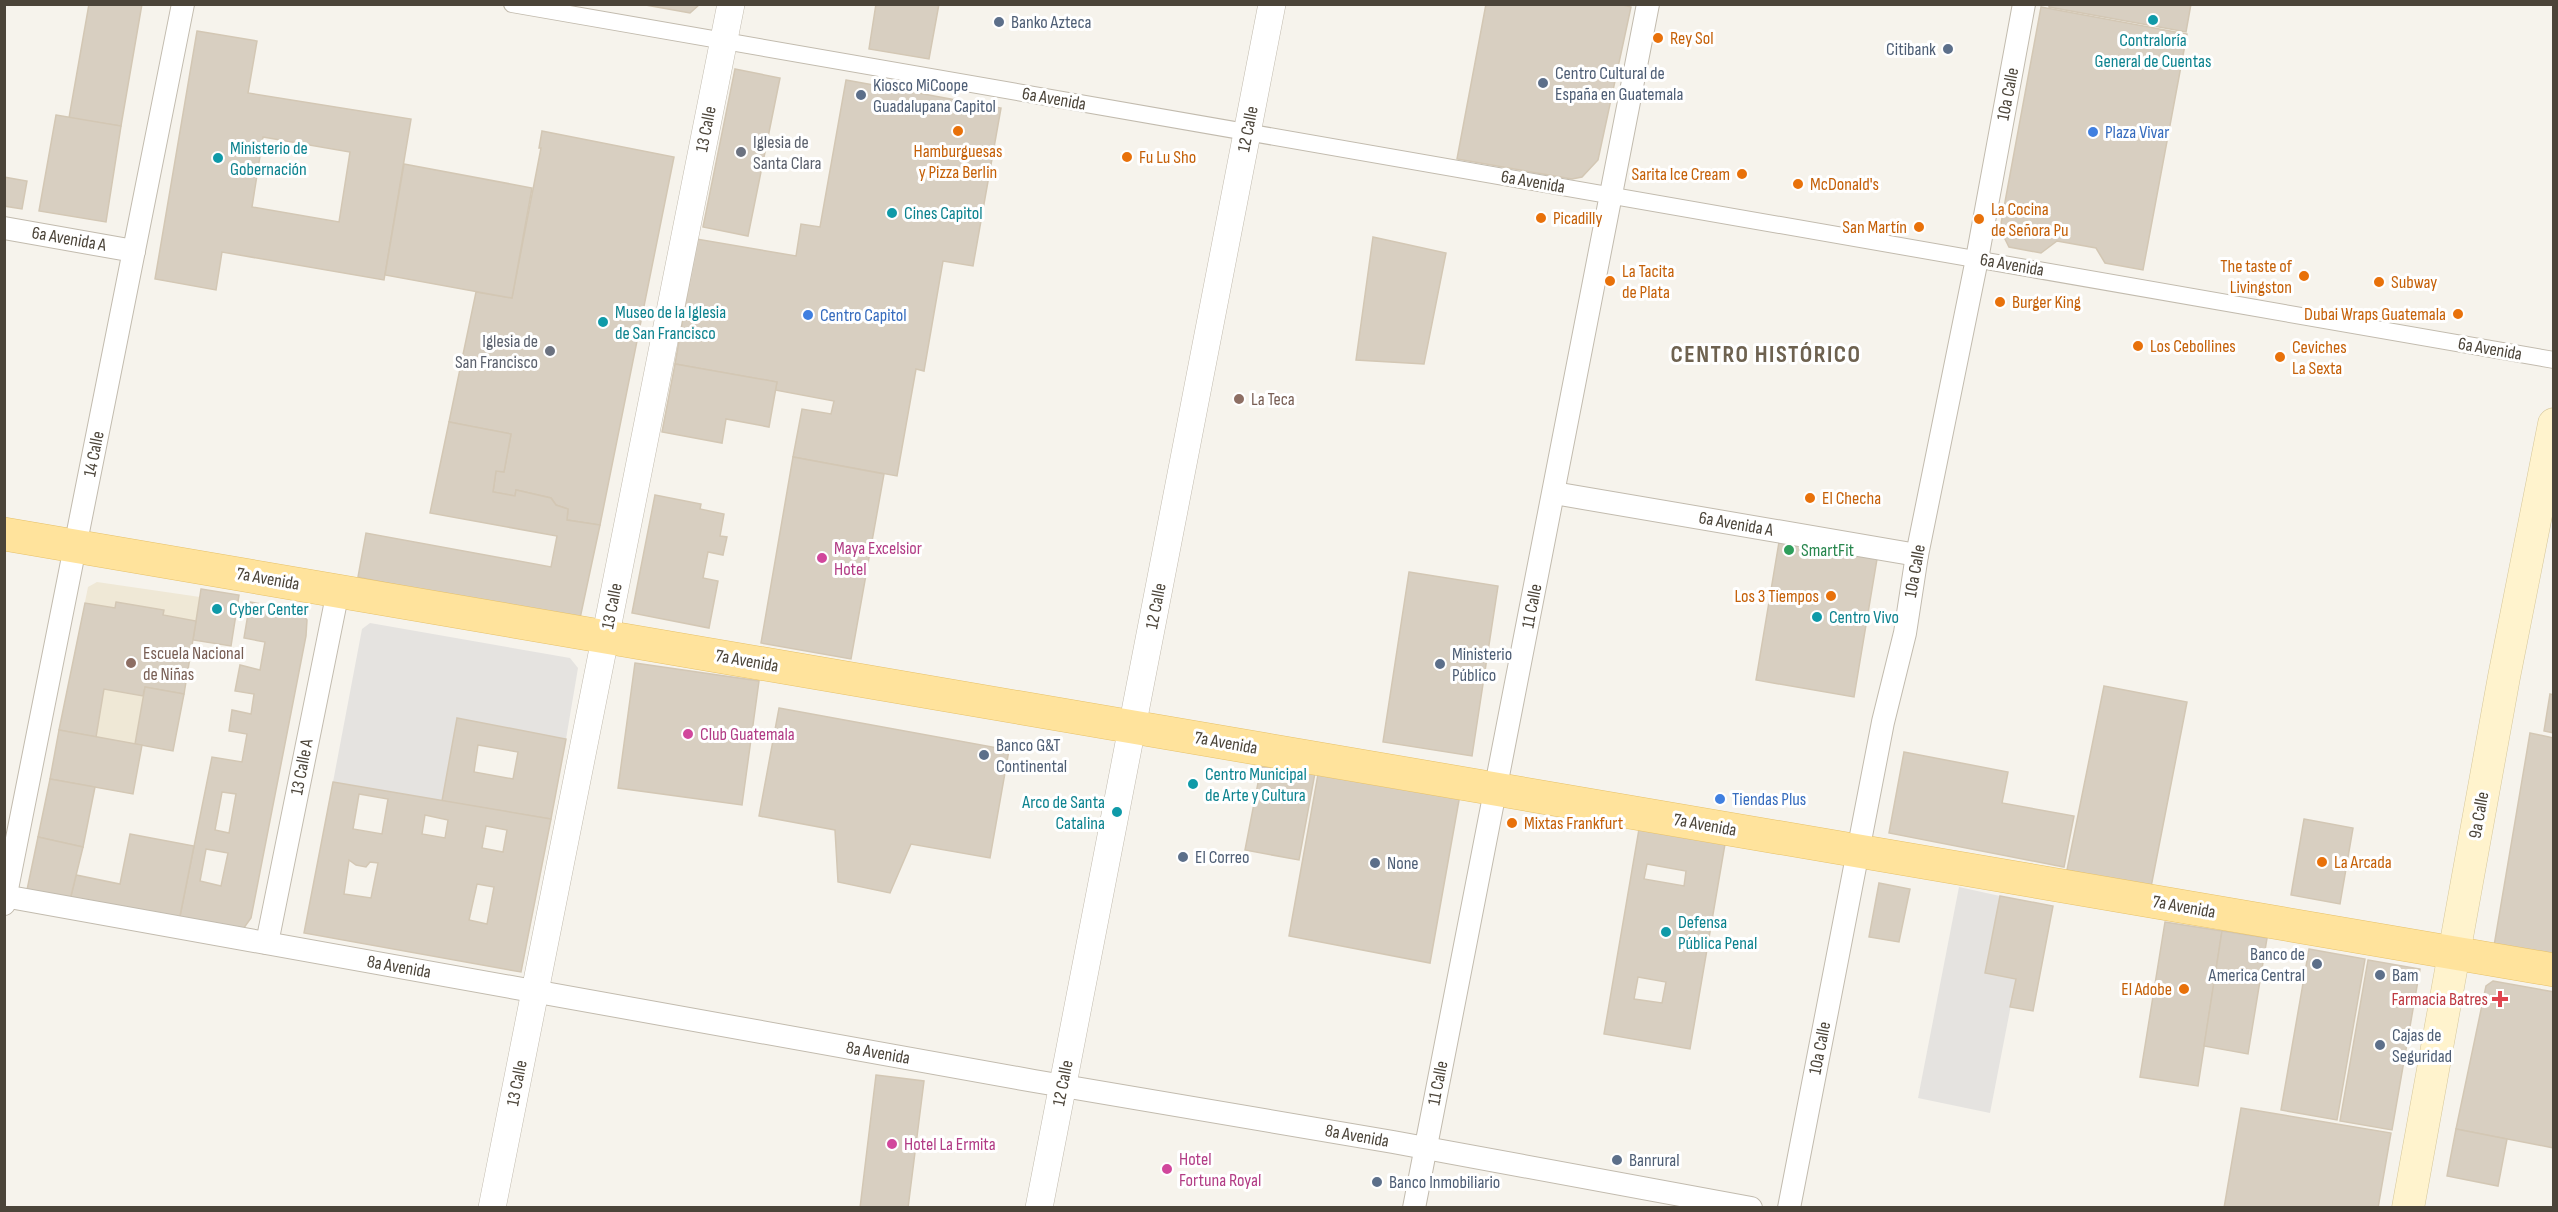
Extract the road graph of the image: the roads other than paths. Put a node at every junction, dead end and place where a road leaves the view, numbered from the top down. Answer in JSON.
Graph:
{"nodes":[{"id":1,"x":183,"y":4,"type":"edge"},
{"id":2,"x":512,"y":4,"type":"edge"},
{"id":3,"x":731,"y":4,"type":"edge"},
{"id":4,"x":1272,"y":4,"type":"edge"},
{"id":5,"x":1648,"y":4,"type":"edge"},
{"id":6,"x":2024,"y":4,"type":"edge"},
{"id":7,"x":724,"y":41,"type":"junction"},
{"id":8,"x":1247,"y":132,"type":"junction"},
{"id":9,"x":1611,"y":196,"type":"junction"},
{"id":10,"x":4,"y":228,"type":"edge"},
{"id":11,"x":134,"y":251,"type":"junction"},
{"id":12,"x":1977,"y":259,"type":"junction"},
{"id":13,"x":2553,"y":360,"type":"edge"},
{"id":14,"x":2553,"y":424,"type":"edge"},
{"id":15,"x":1554,"y":493,"type":"junction"},
{"id":16,"x":4,"y":534,"type":"edge"},
{"id":17,"x":76,"y":546,"type":"junction"},
{"id":18,"x":1917,"y":555,"type":"junction"},
{"id":19,"x":338,"y":591,"type":"junction"},
{"id":20,"x":606,"y":637,"type":"junction"},
{"id":21,"x":1132,"y":727,"type":"junction"},
{"id":22,"x":1495,"y":789,"type":"junction"},
{"id":23,"x":1858,"y":851,"type":"junction"},
{"id":24,"x":5,"y":899,"type":"edge"},
{"id":25,"x":267,"y":943,"type":"junction"},
{"id":26,"x":2454,"y":953,"type":"junction"},
{"id":27,"x":2553,"y":970,"type":"edge"},
{"id":28,"x":536,"y":991,"type":"junction"},
{"id":29,"x":1063,"y":1086,"type":"junction"},
{"id":30,"x":1425,"y":1148,"type":"junction"},
{"id":31,"x":492,"y":1208,"type":"edge"},
{"id":32,"x":1039,"y":1208,"type":"edge"},
{"id":33,"x":1414,"y":1208,"type":"edge"},
{"id":34,"x":1751,"y":1208,"type":"edge"},
{"id":35,"x":1789,"y":1208,"type":"edge"},
{"id":36,"x":2408,"y":1208,"type":"edge"}],
"edges":[{"from":1,"to":11,"type":"street","name":"14 Calle"},
{"from":2,"to":7,"type":"street","name":"6a Avenida"},
{"from":3,"to":7,"type":"street","name":"13 Calle"},
{"from":4,"to":8,"type":"street","name":"12 Calle"},
{"from":5,"to":9,"type":"street","name":"11 Calle"},
{"from":6,"to":12,"type":"street","name":"10a Calle"},
{"from":7,"to":8,"type":"street","name":"6a Avenida"},
{"from":7,"to":20,"type":"street","name":"13 Calle"},
{"from":8,"to":9,"type":"street","name":"6a Avenida"},
{"from":8,"to":21,"type":"street","name":"12 Calle"},
{"from":9,"to":12,"type":"street","name":"6a Avenida"},
{"from":9,"to":15,"type":"street","name":"11 Calle"},
{"from":10,"to":11,"type":"street","name":"6a Avenida A"},
{"from":11,"to":17,"type":"street","name":"14 Calle"},
{"from":12,"to":13,"type":"street","name":"6a Avenida"},
{"from":12,"to":18,"type":"street","name":"10a Calle"},
{"from":14,"to":26,"type":"main road","name":"9a Calle"},
{"from":15,"to":18,"type":"street","name":"6a Avenida A"},
{"from":15,"to":22,"type":"street","name":"11 Calle"},
{"from":16,"to":17,"type":"main road","name":"7a Avenida"},
{"from":17,"to":19,"type":"main road","name":"7a Avenida"},
{"from":17,"to":24,"type":"street","name":"14 Calle"},
{"from":18,"to":23,"type":"street","name":"10a Calle"},
{"from":19,"to":20,"type":"main road","name":"7a Avenida"},
{"from":19,"to":25,"type":"street","name":"13 Calle A"},
{"from":20,"to":21,"type":"main road","name":"7a Avenida"},
{"from":20,"to":28,"type":"street","name":"13 Calle"},
{"from":21,"to":22,"type":"main road","name":"7a Avenida"},
{"from":21,"to":29,"type":"street","name":"12 Calle"},
{"from":22,"to":23,"type":"main road","name":"7a Avenida"},
{"from":22,"to":30,"type":"street","name":"11 Calle"},
{"from":23,"to":26,"type":"main road","name":"7a Avenida"},
{"from":23,"to":35,"type":"street","name":"10a Calle"},
{"from":24,"to":25,"type":"street","name":"8a Avenida"},
{"from":25,"to":28,"type":"street","name":"8a Avenida"},
{"from":26,"to":27,"type":"main road","name":"7a Avenida"},
{"from":26,"to":36,"type":"main road","name":"9a Calle"},
{"from":28,"to":29,"type":"street","name":"8a Avenida"},
{"from":28,"to":31,"type":"street","name":"13 Calle"},
{"from":29,"to":30,"type":"street","name":"8a Avenida"},
{"from":29,"to":32,"type":"street","name":"12 Calle"},
{"from":30,"to":33,"type":"street","name":"11 Calle"},
{"from":30,"to":34,"type":"street","name":"8a Avenida"}]}
